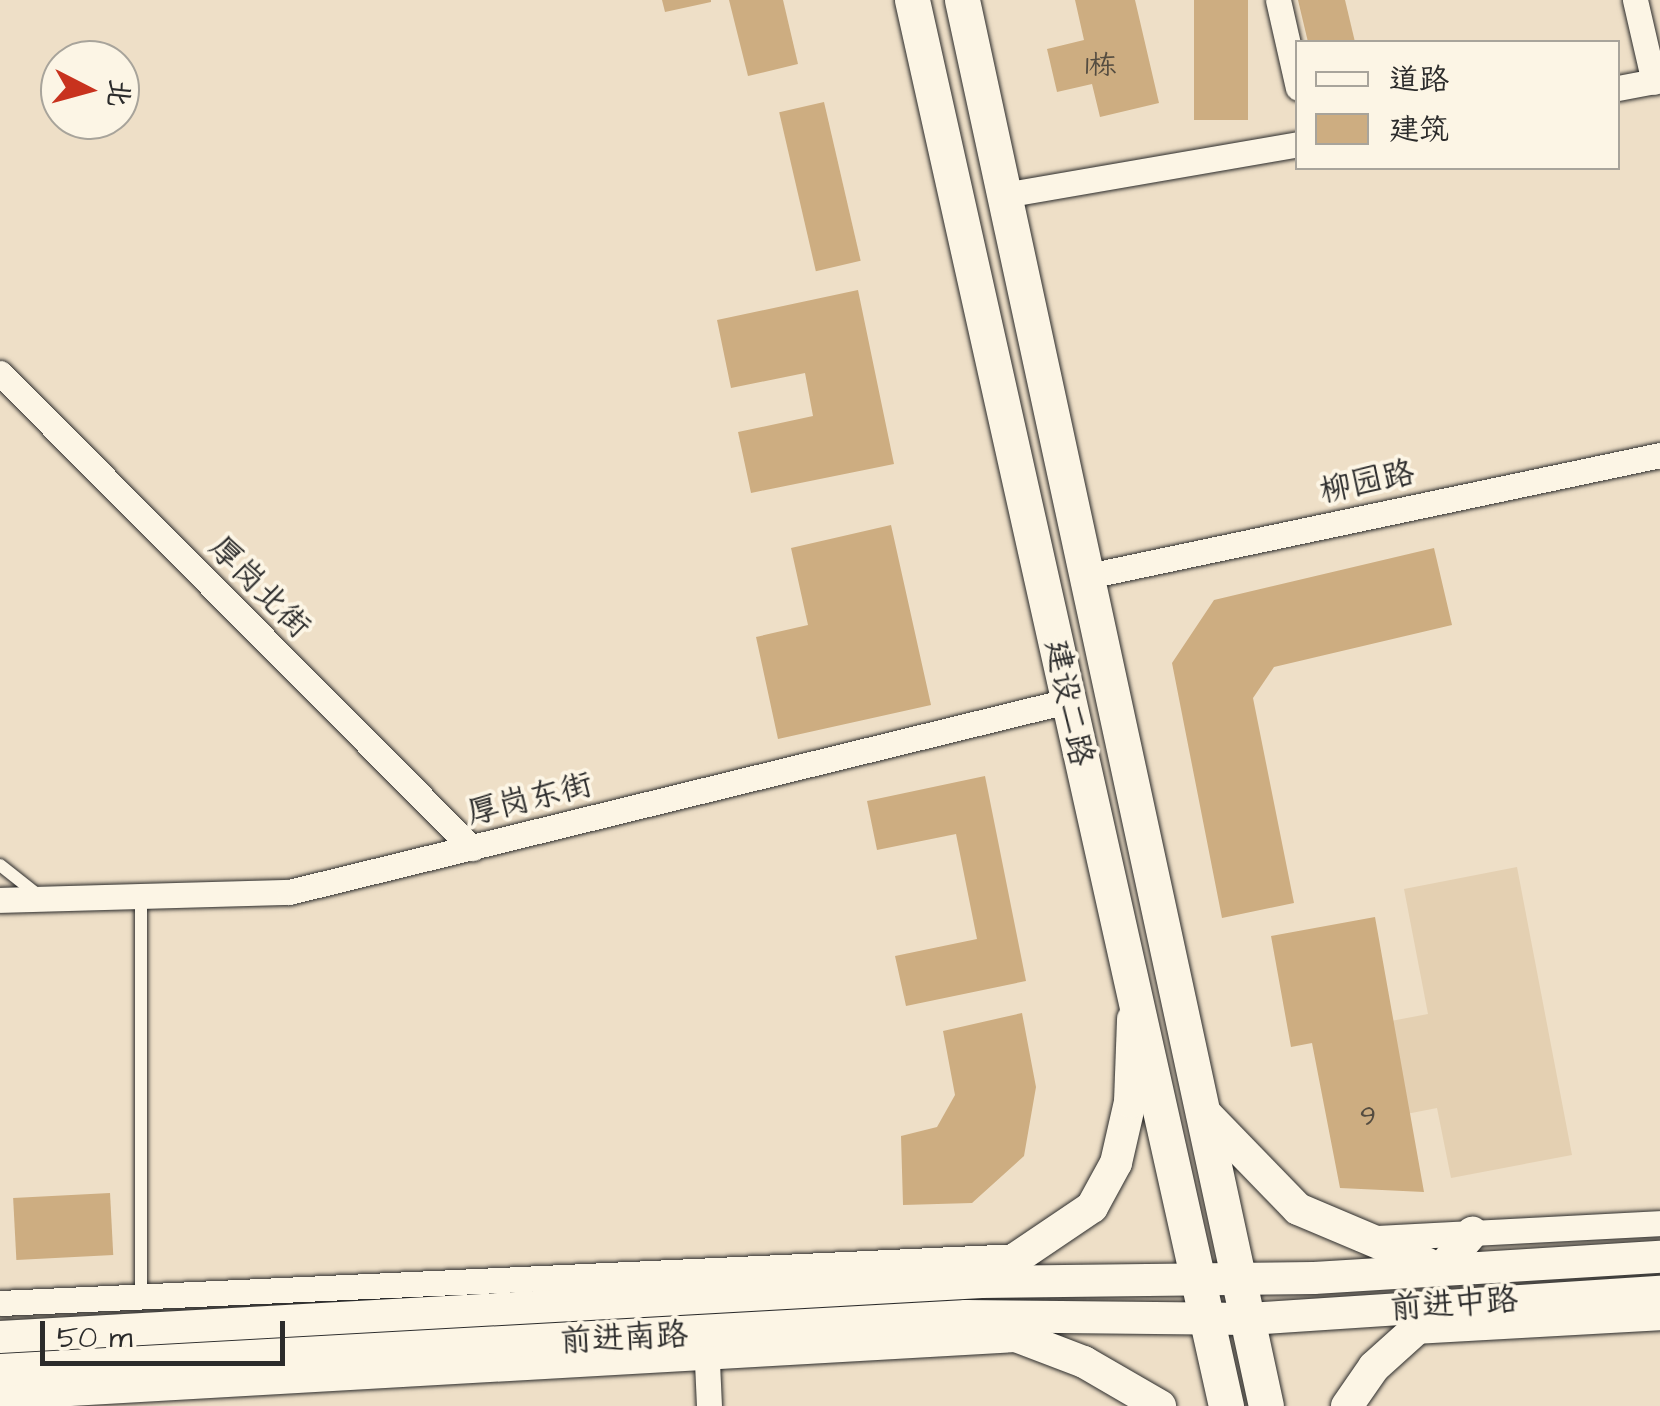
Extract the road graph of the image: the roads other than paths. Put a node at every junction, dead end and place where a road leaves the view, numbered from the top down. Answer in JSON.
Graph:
{"nodes":[{"id":1,"x":912,"y":0,"type":"edge"},
{"id":2,"x":962,"y":0,"type":"edge"},
{"id":3,"x":1278,"y":0,"type":"edge"},
{"id":4,"x":1635,"y":0,"type":"edge"},
{"id":5,"x":1295,"y":75,"type":"edge"},
{"id":6,"x":1657,"y":81,"type":"edge"},
{"id":7,"x":1620,"y":88,"type":"edge"},
{"id":8,"x":1295,"y":145,"type":"edge"},
{"id":9,"x":1004,"y":195,"type":"junction"},
{"id":10,"x":0,"y":373,"type":"edge"},
{"id":11,"x":1660,"y":456,"type":"edge"},
{"id":12,"x":1088,"y":576,"type":"junction"},
{"id":13,"x":1068,"y":701,"type":"junction"},
{"id":14,"x":472,"y":848,"type":"junction"},
{"id":15,"x":0,"y":866,"type":"edge"},
{"id":16,"x":40,"y":897,"type":"junction"},
{"id":17,"x":141,"y":897,"type":"junction"},
{"id":18,"x":0,"y":900,"type":"edge"},
{"id":19,"x":1134,"y":998,"type":"junction"},
{"id":20,"x":1206,"y":1114,"type":"junction"},
{"id":21,"x":1660,"y":1224,"type":"edge"},
{"id":22,"x":1472,"y":1233,"type":"junction"},
{"id":23,"x":1360,"y":1239,"type":"junction"},
{"id":24,"x":1024,"y":1256,"type":"junction"},
{"id":25,"x":1660,"y":1257,"type":"edge"},
{"id":26,"x":932,"y":1260,"type":"junction"},
{"id":27,"x":1442,"y":1269,"type":"junction"},
{"id":28,"x":1197,"y":1278,"type":"junction"},
{"id":29,"x":1240,"y":1278,"type":"junction"},
{"id":30,"x":981,"y":1282,"type":"junction"},
{"id":31,"x":704,"y":1284,"type":"junction"},
{"id":32,"x":1660,"y":1292,"type":"edge"},
{"id":33,"x":140,"y":1296,"type":"junction"},
{"id":34,"x":0,"y":1302,"type":"edge"},
{"id":35,"x":1444,"y":1304,"type":"junction"},
{"id":36,"x":230,"y":1308,"type":"junction"},
{"id":37,"x":966,"y":1316,"type":"junction"},
{"id":38,"x":1660,"y":1317,"type":"edge"},
{"id":39,"x":1204,"y":1318,"type":"junction"},
{"id":40,"x":1249,"y":1319,"type":"junction"},
{"id":41,"x":1505,"y":1325,"type":"junction"},
{"id":42,"x":1413,"y":1331,"type":"junction"},
{"id":43,"x":0,"y":1337,"type":"edge"},
{"id":44,"x":1015,"y":1339,"type":"junction"},
{"id":45,"x":927,"y":1344,"type":"junction"},
{"id":46,"x":706,"y":1346,"type":"junction"},
{"id":47,"x":0,"y":1370,"type":"edge"},
{"id":48,"x":233,"y":1383,"type":"edge"},
{"id":49,"x":0,"y":1397,"type":"edge"},
{"id":50,"x":709,"y":1406,"type":"edge"},
{"id":51,"x":1160,"y":1406,"type":"edge"},
{"id":52,"x":1226,"y":1406,"type":"edge"},
{"id":53,"x":1266,"y":1406,"type":"edge"},
{"id":54,"x":1347,"y":1406,"type":"edge"}],
"edges":[{"from":1,"to":13,"type":"main road","name":"建设二路"},
{"from":2,"to":9,"type":"main road","name":"建设二路"},
{"from":3,"to":5,"type":"street"},
{"from":4,"to":6,"type":"street"},
{"from":6,"to":7,"type":"street"},
{"from":8,"to":9,"type":"street"},
{"from":9,"to":12,"type":"main road","name":"建设二路"},
{"from":10,"to":14,"type":"street","name":"厚岗北街"},
{"from":11,"to":12,"type":"street","name":"柳园路"},
{"from":12,"to":20,"type":"main road","name":"建设二路"},
{"from":13,"to":14,"type":"street","name":"厚岗东街"},
{"from":13,"to":19,"type":"main road","name":"建设二路"},
{"from":14,"to":17,"type":"street","name":"厚岗东街"},
{"from":15,"to":16,"type":"lane"},
{"from":16,"to":17,"type":"street","name":"厚岗东街"},
{"from":16,"to":18,"type":"street","name":"厚岗东街"},
{"from":17,"to":33,"type":"lane"},
{"from":19,"to":24,"type":"street"},
{"from":19,"to":28,"type":"main road","name":"建设二路"},
{"from":20,"to":23,"type":"street"},
{"from":20,"to":29,"type":"main road","name":"建设二路"},
{"from":21,"to":22,"type":"street"},
{"from":22,"to":23,"type":"street"},
{"from":22,"to":27,"type":"street"},
{"from":23,"to":27,"type":"street"},
{"from":24,"to":26,"type":"street","name":"前进南路"},
{"from":24,"to":30,"type":"street"},
{"from":25,"to":27,"type":"street","name":"前进南路"},
{"from":26,"to":30,"type":"street"},
{"from":26,"to":31,"type":"street","name":"前进南路"},
{"from":27,"to":29,"type":"street","name":"前进南路"},
{"from":28,"to":29,"type":"street","name":"前进南路"},
{"from":28,"to":30,"type":"street","name":"前进南路"},
{"from":28,"to":39,"type":"main road","name":"建设二路"},
{"from":29,"to":40,"type":"main road","name":"建设二路"},
{"from":30,"to":31,"type":"street","name":"前进南路"},
{"from":31,"to":36,"type":"street","name":"前进南路"},
{"from":31,"to":46,"type":"street"},
{"from":32,"to":35,"type":"street","name":"前进中路"},
{"from":33,"to":34,"type":"street","name":"前进南路"},
{"from":33,"to":36,"type":"street","name":"前进南路"},
{"from":35,"to":40,"type":"street","name":"前进中路"},
{"from":35,"to":41,"type":"street"},
{"from":35,"to":42,"type":"street"},
{"from":36,"to":43,"type":"street","name":"前进南路"},
{"from":36,"to":48,"type":"street"},
{"from":37,"to":39,"type":"street","name":"前进南路"},
{"from":37,"to":44,"type":"street"},
{"from":37,"to":45,"type":"street"},
{"from":37,"to":46,"type":"street","name":"前进南路"},
{"from":38,"to":41,"type":"street","name":"前进中路"},
{"from":39,"to":40,"type":"street","name":"前进南路"},
{"from":39,"to":52,"type":"main road","name":"建设二路"},
{"from":40,"to":53,"type":"main road","name":"建设二路"},
{"from":41,"to":42,"type":"street","name":"前进中路"},
{"from":42,"to":54,"type":"street"},
{"from":44,"to":45,"type":"street","name":"前进南路"},
{"from":44,"to":51,"type":"street"},
{"from":45,"to":46,"type":"street","name":"前进南路"},
{"from":46,"to":48,"type":"street","name":"前进南路"},
{"from":46,"to":50,"type":"street"},
{"from":47,"to":48,"type":"street","name":"前进南路"},
{"from":48,"to":49,"type":"street","name":"前进南路"}]}
